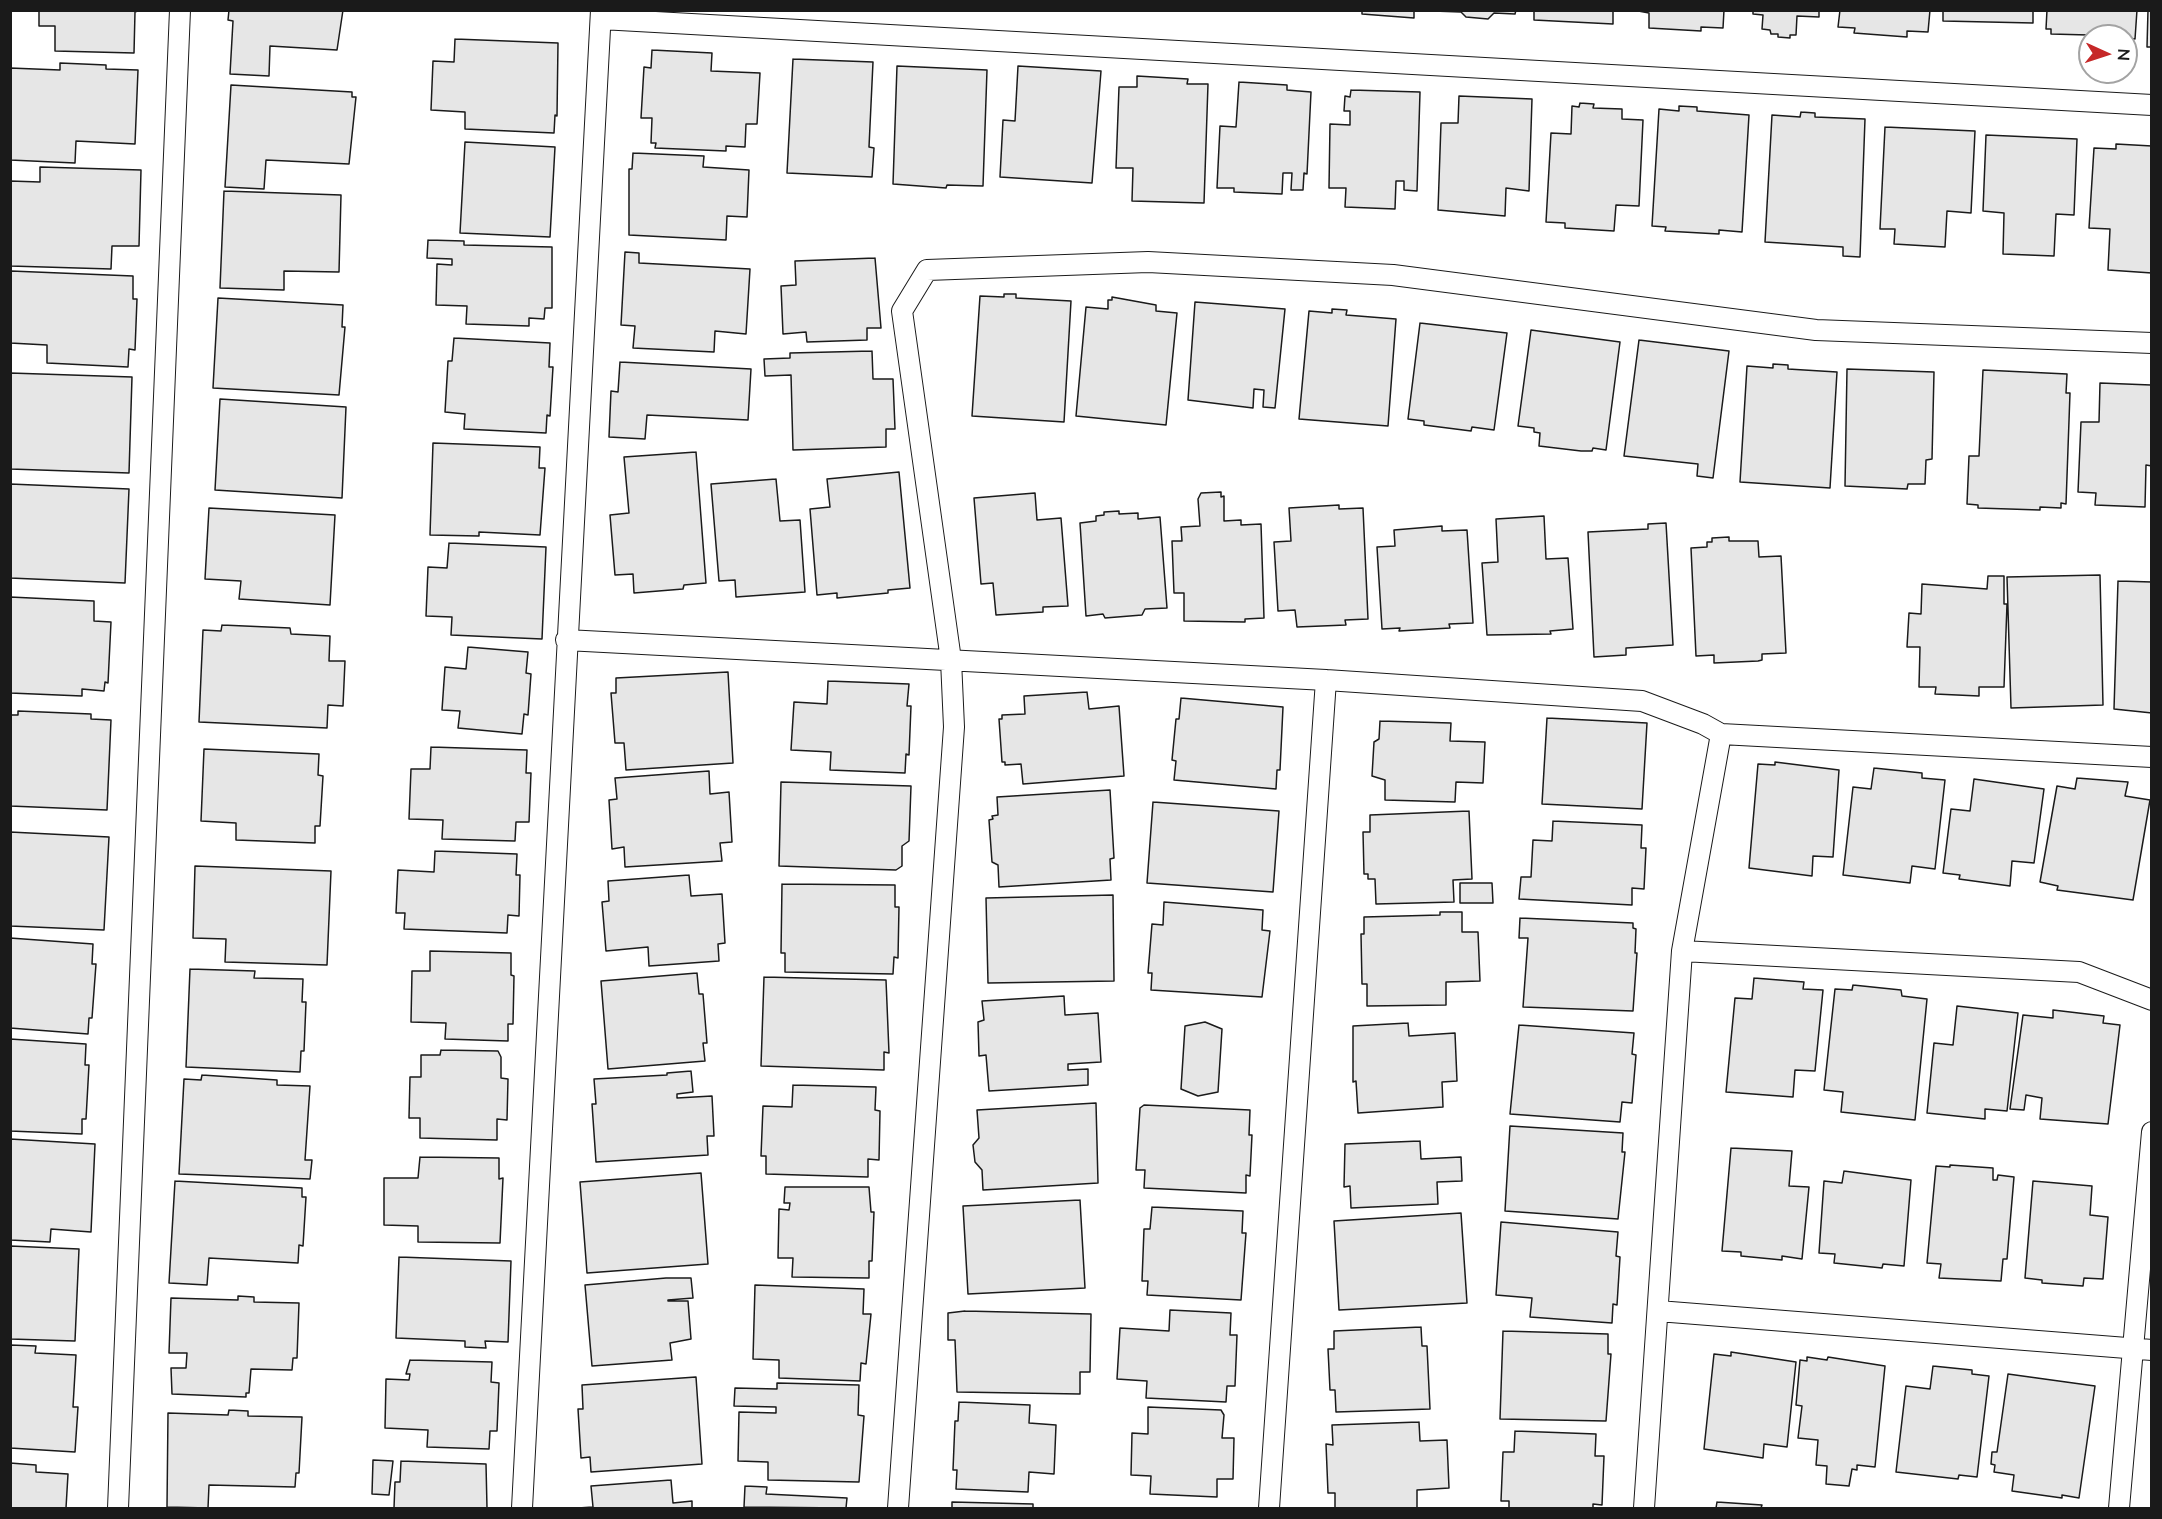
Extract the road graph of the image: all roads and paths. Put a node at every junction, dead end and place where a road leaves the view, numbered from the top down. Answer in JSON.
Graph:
{"nodes":[{"id":1,"x":180,"y":10,"type":"edge"},
{"id":2,"x":601,"y":15,"type":"edge"},
{"id":3,"x":2151,"y":105,"type":"edge"},
{"id":4,"x":2151,"y":344,"type":"edge"},
{"id":5,"x":566,"y":640,"type":"junction"},
{"id":6,"x":951,"y":660,"type":"junction"},
{"id":7,"x":1326,"y":680,"type":"junction"},
{"id":8,"x":1721,"y":734,"type":"junction"},
{"id":9,"x":2151,"y":757,"type":"edge"},
{"id":10,"x":1682,"y":951,"type":"junction"},
{"id":11,"x":2151,"y":1000,"type":"edge"},
{"id":12,"x":2151,"y":1132,"type":"edge"},
{"id":13,"x":1658,"y":1311,"type":"junction"},
{"id":14,"x":2142,"y":1350,"type":"edge"},
{"id":15,"x":118,"y":1509,"type":"edge"},
{"id":16,"x":522,"y":1509,"type":"edge"},
{"id":17,"x":898,"y":1509,"type":"edge"},
{"id":18,"x":1269,"y":1509,"type":"edge"},
{"id":19,"x":1644,"y":1509,"type":"edge"},
{"id":20,"x":2119,"y":1509,"type":"edge"}],
"edges":[{"from":1,"to":15,"type":"lane"},
{"from":2,"to":3,"type":"lane"},
{"from":2,"to":5,"type":"lane"},
{"from":4,"to":6,"type":"lane"},
{"from":5,"to":6,"type":"lane"},
{"from":5,"to":16,"type":"lane"},
{"from":6,"to":7,"type":"lane"},
{"from":6,"to":17,"type":"lane"},
{"from":7,"to":8,"type":"lane"},
{"from":7,"to":18,"type":"lane"},
{"from":8,"to":9,"type":"lane"},
{"from":8,"to":10,"type":"lane"},
{"from":10,"to":11,"type":"lane"},
{"from":10,"to":13,"type":"lane"},
{"from":12,"to":14,"type":"lane"},
{"from":13,"to":14,"type":"lane"},
{"from":13,"to":19,"type":"lane"},
{"from":14,"to":20,"type":"lane"}]}
